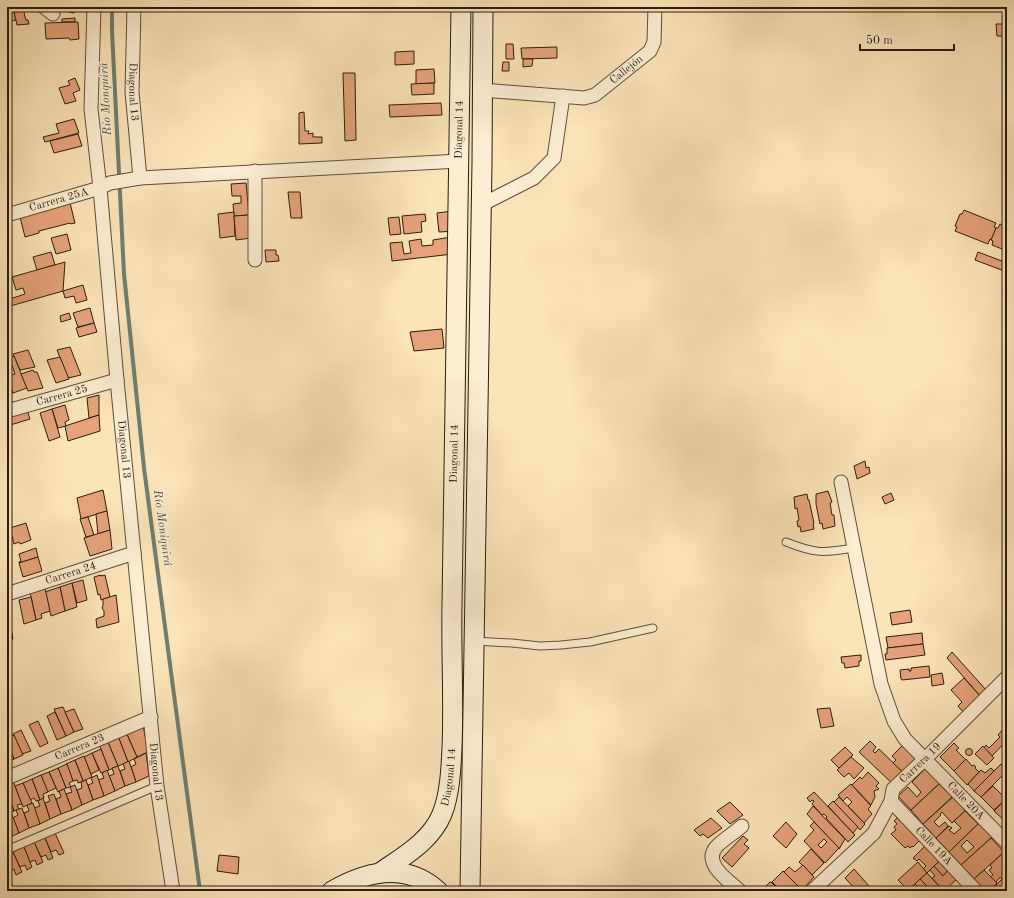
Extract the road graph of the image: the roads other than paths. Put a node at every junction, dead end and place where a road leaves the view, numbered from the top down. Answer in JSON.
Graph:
{"nodes":[{"id":1,"x":94,"y":7,"type":"edge"},
{"id":2,"x":134,"y":7,"type":"edge"},
{"id":3,"x":461,"y":7,"type":"edge"},
{"id":4,"x":483,"y":7,"type":"edge"},
{"id":5,"x":655,"y":7,"type":"edge"},
{"id":6,"x":482,"y":90,"type":"junction"},
{"id":7,"x":563,"y":96,"type":"junction"},
{"id":8,"x":460,"y":161,"type":"junction"},
{"id":9,"x":255,"y":171,"type":"junction"},
{"id":10,"x":134,"y":178,"type":"junction"},
{"id":11,"x":105,"y":185,"type":"junction"},
{"id":12,"x":482,"y":205,"type":"junction"},
{"id":13,"x":7,"y":214,"type":"edge"},
{"id":14,"x":255,"y":260,"type":"dead end"},
{"id":15,"x":117,"y":380,"type":"junction"},
{"id":16,"x":7,"y":411,"type":"edge"},
{"id":17,"x":841,"y":482,"type":"dead end"},
{"id":18,"x":786,"y":542,"type":"dead end"},
{"id":19,"x":854,"y":548,"type":"junction"},
{"id":20,"x":134,"y":553,"type":"junction"},
{"id":21,"x":7,"y":594,"type":"edge"},
{"id":22,"x":653,"y":628,"type":"dead end"},
{"id":23,"x":474,"y":640,"type":"junction"},
{"id":24,"x":1007,"y":677,"type":"edge"},
{"id":25,"x":151,"y":716,"type":"junction"},
{"id":26,"x":925,"y":759,"type":"junction"},
{"id":27,"x":7,"y":778,"type":"edge"},
{"id":28,"x":157,"y":786,"type":"junction"},
{"id":29,"x":891,"y":801,"type":"junction"},
{"id":30,"x":742,"y":826,"type":"dead end"},
{"id":31,"x":1007,"y":843,"type":"edge"},
{"id":32,"x":7,"y":850,"type":"edge"},
{"id":33,"x":381,"y":872,"type":"junction"},
{"id":34,"x":969,"y":889,"type":"edge"},
{"id":35,"x":173,"y":891,"type":"edge"},
{"id":36,"x":332,"y":891,"type":"edge"},
{"id":37,"x":438,"y":891,"type":"edge"},
{"id":38,"x":470,"y":891,"type":"edge"},
{"id":39,"x":740,"y":891,"type":"edge"},
{"id":40,"x":812,"y":891,"type":"edge"}],
"edges":[{"from":1,"to":11,"type":"street","name":"Diagonal 13"},
{"from":2,"to":10,"type":"street","name":"Diagonal 13"},
{"from":3,"to":8,"type":"street","name":"Diagonal 14"},
{"from":4,"to":6,"type":"street","name":"Diagonal 14"},
{"from":5,"to":7,"type":"street","name":"Callejón"},
{"from":6,"to":7,"type":"street"},
{"from":6,"to":12,"type":"street","name":"Diagonal 14"},
{"from":7,"to":12,"type":"street"},
{"from":8,"to":9,"type":"street","name":"Carrera 25A"},
{"from":8,"to":33,"type":"street","name":"Diagonal 14"},
{"from":9,"to":10,"type":"street","name":"Carrera 25A"},
{"from":9,"to":14,"type":"street"},
{"from":10,"to":11,"type":"street","name":"Carrera 25A"},
{"from":11,"to":13,"type":"street","name":"Carrera 25A"},
{"from":11,"to":15,"type":"street","name":"Diagonal 13"},
{"from":12,"to":23,"type":"street","name":"Diagonal 14"},
{"from":15,"to":16,"type":"street","name":"Carrera 25"},
{"from":15,"to":20,"type":"street","name":"Diagonal 13"},
{"from":17,"to":19,"type":"street","name":"Calle 20A"},
{"from":18,"to":19,"type":"lane"},
{"from":19,"to":26,"type":"street","name":"Calle 20A"},
{"from":20,"to":21,"type":"street","name":"Carrera 24"},
{"from":20,"to":25,"type":"street","name":"Diagonal 13"},
{"from":22,"to":23,"type":"lane"},
{"from":23,"to":38,"type":"street","name":"Diagonal 14"},
{"from":24,"to":26,"type":"street","name":"Carrera 19"},
{"from":25,"to":27,"type":"street","name":"Carrera 23"},
{"from":25,"to":28,"type":"street","name":"Diagonal 13"},
{"from":26,"to":29,"type":"street","name":"Carrera 19"},
{"from":26,"to":31,"type":"street","name":"Calle 20A"},
{"from":28,"to":32,"type":"lane"},
{"from":28,"to":35,"type":"street","name":"Diagonal 13"},
{"from":29,"to":34,"type":"street","name":"Calle 19A"},
{"from":29,"to":40,"type":"street","name":"Carrera 19"},
{"from":30,"to":39,"type":"street"},
{"from":33,"to":36,"type":"street"},
{"from":33,"to":37,"type":"street"}]}
